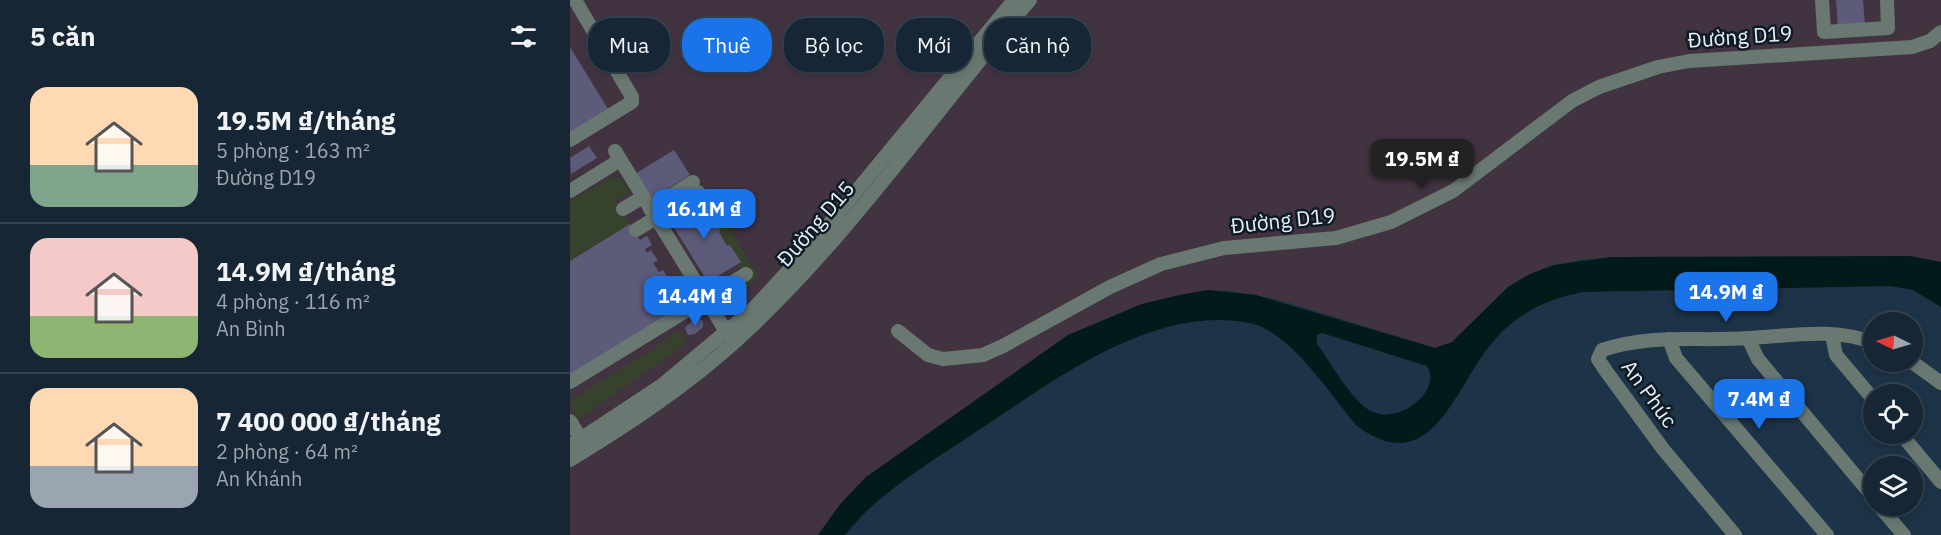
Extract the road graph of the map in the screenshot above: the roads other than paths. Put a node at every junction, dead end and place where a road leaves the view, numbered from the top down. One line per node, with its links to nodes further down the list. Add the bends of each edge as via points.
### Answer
1 (575, 0): 7 (street, via 631,93 632,102)
2 (1014, 0): 16 (street, Đường D15, via 812,245)
3 (1030, 0): 28 (street, Đường D15, via 835,237 755,323 661,401)
4 (1822, 0): 5 (street, via 1824,32 1888,28)
5 (1887, 0)
6 (1941, 32): 15 (street, Đường D19, via 1912,47 1689,61 1629,75 1572,101 1453,191 1391,222 1336,238 1224,248 1161,264 983,355 943,359 928,355)
7 (570, 140)
8 (696, 187): 10 (street)
9 (570, 191): 10 (street, via 617,156)
10 (649, 208): 11 (street); 12 (street); 14 (street)
11 (623, 209)
12 (636, 230)
13 (746, 274): 14 (street)
14 (705, 298): 16 (street); 22 (street)
15 (898, 332)
16 (727, 333): 26 (street, Đường D15, via 662,385)
17 (1832, 335): 18 (street); 20 (street); 24 (street, via 1836,355)
18 (1748, 338): 19 (street); 30 (street, via 1758,358)
19 (1669, 339): 32 (street, An Phúc, via 1632,340 1602,350 1598,359 1663,449); 33 (street, via 1677,358)
20 (1863, 339)
21 (1923, 370): 23 (street)
22 (570, 382)
23 (1941, 383)
24 (1863, 387)
25 (570, 421): 26 (street)
26 (576, 443)
27 (1909, 444): 29 (street)
28 (570, 460)
29 (1941, 482)
30 (1863, 485)
31 (1888, 516): 34 (street)
32 (1735, 535)
33 (1827, 535)
34 (1904, 535)

